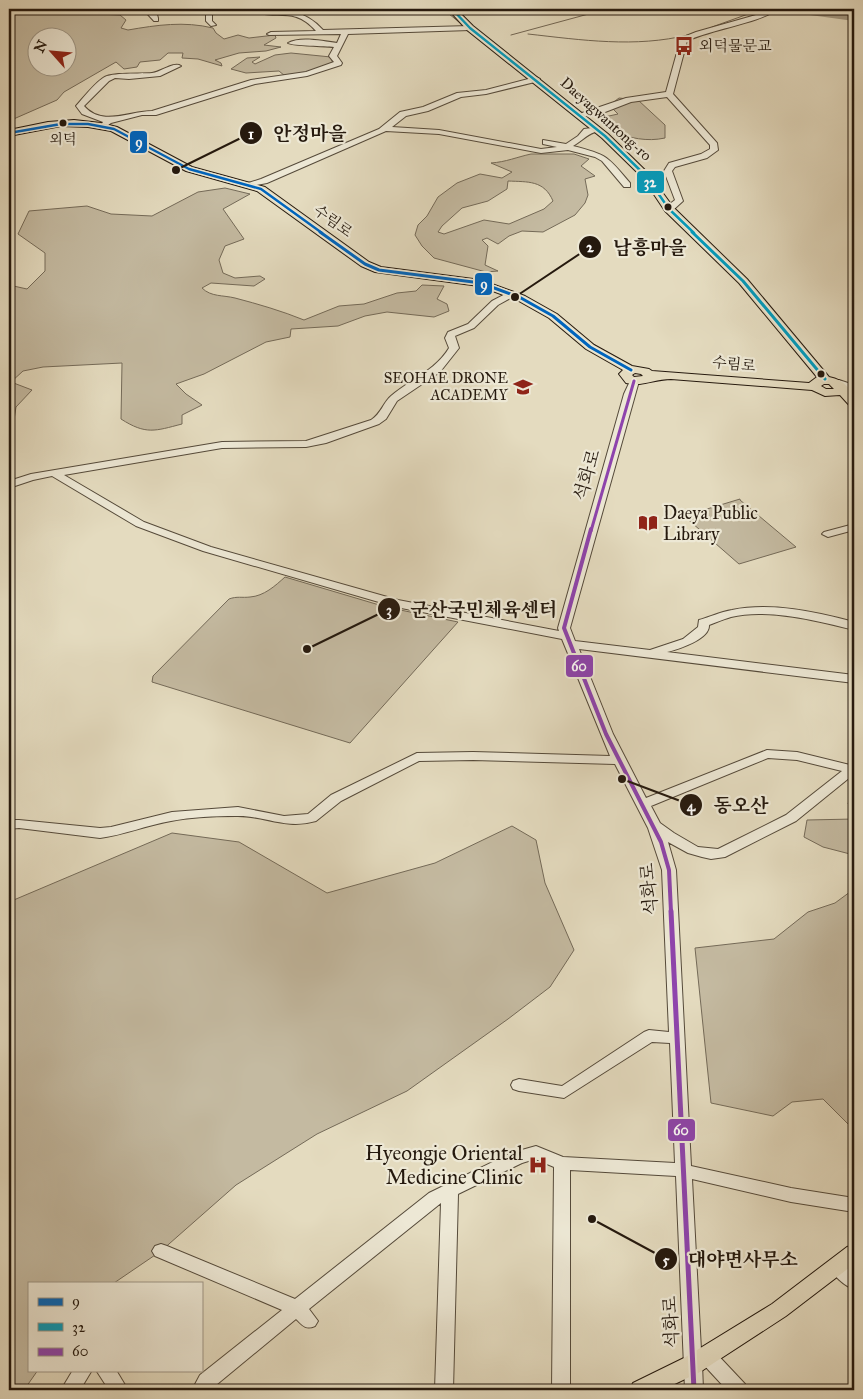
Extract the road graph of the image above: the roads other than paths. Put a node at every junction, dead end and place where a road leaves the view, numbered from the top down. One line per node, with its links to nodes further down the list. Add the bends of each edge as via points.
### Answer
1 (146, 9): 6 (street)
2 (223, 9): 7 (street, via 209,13)
3 (256, 9): 9 (street, via 285,10 307,16)
4 (452, 9): 8 (main road, Daeyagwantong-ro)
5 (770, 11): 16 (street, via 686,38)
6 (156, 20)
7 (212, 24)
8 (467, 28): 10 (street); 15 (main road, Daeyagwantong-ro)
9 (321, 32): 10 (street); 11 (street)
10 (346, 32): 13 (street)
11 (271, 34)
12 (292, 44): 13 (street)
13 (339, 45): 18 (street, via 332,56 338,63 324,69 254,82 153,113)
14 (177, 66): 18 (street, via 160,74 106,79 80,106)
15 (536, 79): 17 (main road, Daeyagwantong-ro); 19 (street, via 460,95 403,114)
16 (669, 94): 17 (street, via 629,100); 26 (street, via 714,145 714,150 672,165 668,171 679,201)
17 (580, 115): 20 (main road, Daeyagwantong-ro)
18 (106, 123): 21 (main road, 수림로, via 56,124); 24 (main road, 수림로, via 189,169)
19 (384, 129): 23 (street, via 439,132 542,151); 24 (street)
20 (596, 129): 23 (street, via 587,131); 26 (main road, Daeyagwantong-ro, via 646,176)
21 (9, 133)
22 (546, 142): 23 (street)
23 (567, 148): 25 (street, via 583,150 605,159)
24 (246, 185): 27 (main road, 수림로, via 262,189 365,264 379,270 481,283)
25 (627, 186)
26 (669, 209): 29 (main road, Daeyagwantong-ro, via 743,281)
27 (511, 294): 28 (main road, 수림로, via 541,309); 35 (street, via 495,303 471,326 450,334 454,348 444,362 396,397 385,414 375,422 310,444 235,443)
28 (632, 375): 30 (main road, 수림로, via 644,381 650,375 671,375); 40 (street, 석화로, via 566,619 564,628)
29 (825, 380): 30 (main road, via 816,382); 31 (main road)
30 (815, 388): 32 (main road, 수림로)
31 (845, 388): 32 (main road); 33 (main road)
32 (828, 393): 34 (main road, via 840,397)
33 (854, 403)
34 (854, 408)
35 (54, 473): 36 (street); 40 (street, via 140,524 206,549 396,603)
36 (9, 485)
37 (854, 527): 38 (street)
38 (828, 534)
39 (854, 626): 41 (street, via 817,617 733,613 703,623 704,628 687,642)
40 (569, 640): 41 (street); 43 (street, 석화로)
41 (647, 655): 42 (street)
42 (854, 679)
43 (619, 760): 45 (street, 석화로); 46 (street, via 417,757 336,798 311,818 284,820 238,811 172,816 100,833)
44 (852, 769): 45 (street, via 797,756 767,754); 47 (street, via 791,818 720,854 702,854)
45 (643, 804): 47 (street, 석화로)
46 (9, 825)
47 (652, 825): 48 (street, 석화로, via 669,870)
48 (676, 1038): 49 (street, via 649,1036 564,1092); 51 (street, 석화로)
49 (519, 1084)
50 (562, 1163): 51 (street); 52 (street, via 536,1152); 67 (street)
51 (682, 1170): 53 (street, via 791,1195); 60 (street, 석화로)
52 (450, 1190): 58 (street, via 435,1198); 66 (street)
53 (854, 1205)
54 (161, 1251): 58 (street)
55 (854, 1253): 56 (main road)
56 (837, 1266): 57 (street); 60 (main road, via 779,1310)
57 (854, 1282)
58 (297, 1308): 59 (street); 65 (street, via 206,1381)
59 (310, 1321)
60 (700, 1360): 68 (main road); 69 (street, 석화로); 70 (street)
61 (82, 1372): 63 (street)
62 (106, 1372): 64 (street)
63 (70, 1390)
64 (119, 1390)
65 (201, 1390)
66 (444, 1390)
67 (561, 1390)
68 (641, 1390)
69 (694, 1390)
70 (740, 1390)

